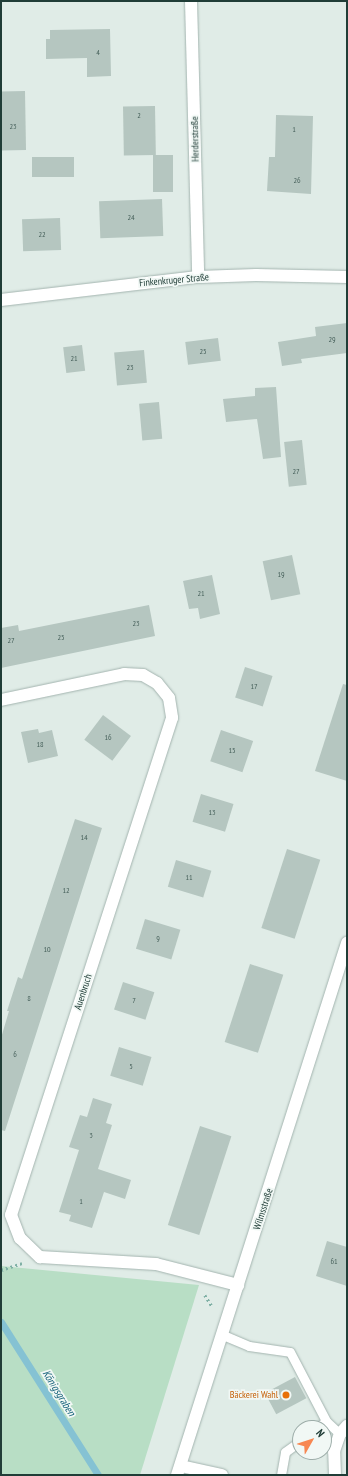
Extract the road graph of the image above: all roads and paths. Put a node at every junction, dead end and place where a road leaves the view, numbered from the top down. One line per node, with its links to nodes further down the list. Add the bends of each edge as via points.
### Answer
1 (191, 1): 3 (street, Herderstraße)
2 (347, 277): 3 (street, Finkenkruger Straße, via 256,275)
3 (198, 278): 4 (street, Finkenkruger Straße)
4 (1, 300)
5 (1, 700): 7 (street, Auenbruch, via 124,674 143,675 157,683 169,698 172,718 11,1214 20,1238 40,1257 156,1264)
6 (347, 943): 7 (street, Wilmsstraße)
7 (238, 1285): 8 (street, Wilmsstraße)
8 (223, 1335): 9 (lane, via 249,1346 290,1352); 13 (street, Wilmsstraße)
9 (325, 1420)
10 (332, 1424): 11 (lane)
11 (344, 1430): 16 (street, via 334,1451)
12 (292, 1447): 15 (lane, via 285,1452)
13 (179, 1471): 14 (street)
14 (222, 1475)
15 (281, 1475)
16 (335, 1475)

